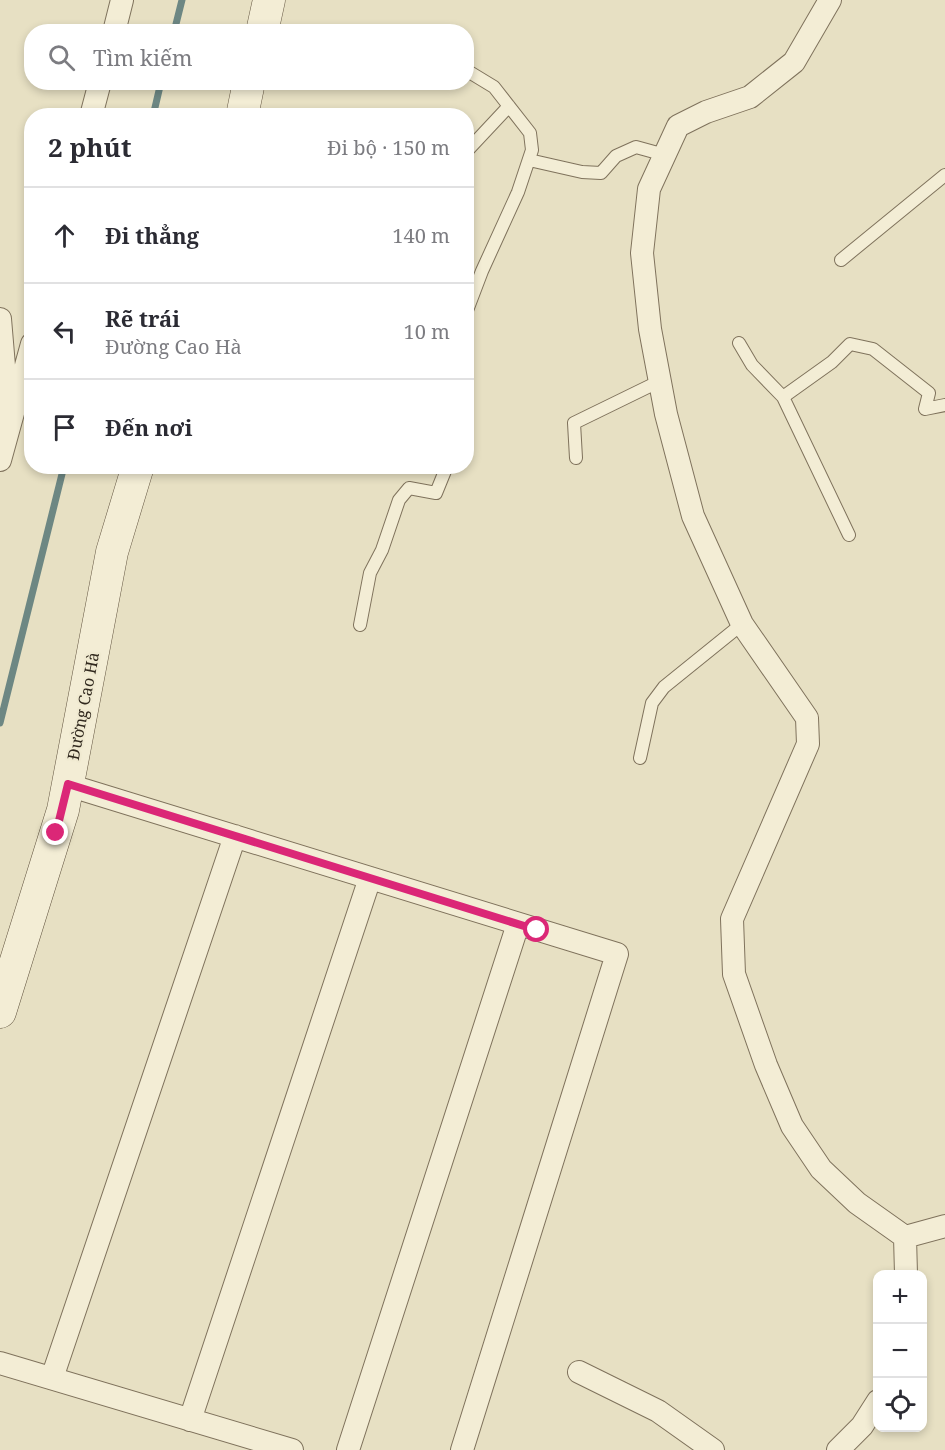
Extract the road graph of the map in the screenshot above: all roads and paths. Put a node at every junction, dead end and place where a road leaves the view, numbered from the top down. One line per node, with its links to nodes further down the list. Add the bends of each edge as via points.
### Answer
1 (122, 0): 4 (street)
2 (269, 0): 5 (street)
3 (830, 0): 13 (street, via 794,62 750,97 678,126)
4 (116, 24)
5 (264, 24)
6 (474, 75): 9 (lane, via 494,87)
7 (98, 90): 10 (street)
8 (247, 90): 11 (street)
9 (509, 106): 12 (lane); 14 (lane, via 530,133)
10 (94, 108)
11 (244, 108)
12 (474, 144)
13 (664, 155): 14 (lane, via 636,147 616,156 601,173); 21 (street, via 648,189 642,254)
14 (529, 160): 17 (lane)
15 (945, 175): 16 (lane)
16 (842, 260)
17 (474, 294)
18 (0, 319): 24 (street)
19 (738, 343): 22 (lane, via 752,365)
20 (24, 374): 24 (street)
21 (660, 381): 25 (lane, via 574,423); 30 (street, via 693,516)
22 (783, 397): 23 (lane, via 850,344 873,349 908,374 929,393 925,409); 29 (lane)
23 (945, 405)
24 (9, 430): 26 (street)
25 (576, 458)
26 (0, 460)
27 (136, 474): 33 (street, Đường Cao Hà, via 112,552)
28 (444, 474): 31 (lane, via 436,493 409,488 399,500 370,573)
29 (849, 535)
30 (742, 624): 32 (lane, via 664,687 652,704); 39 (street, via 807,718 808,744 732,919 734,974 792,1126 821,1169 857,1203)
31 (360, 625)
32 (640, 758)
33 (68, 784): 34 (street); 37 (street, Đường Cao Hà)
34 (236, 836): 35 (street); 43 (street)
35 (370, 878): 36 (street); 45 (street)
36 (518, 924): 47 (street); 48 (street, via 617,954)
37 (0, 1012)
38 (945, 1226): 39 (street)
39 (905, 1237): 40 (street)
40 (906, 1270)
41 (0, 1363): 43 (street)
42 (579, 1371): 49 (street, via 658,1411)
43 (52, 1378): 45 (street)
44 (873, 1409): 50 (street)
45 (190, 1420): 46 (street)
46 (292, 1450)
47 (348, 1450)
48 (462, 1450)
49 (713, 1450)
50 (838, 1450)

